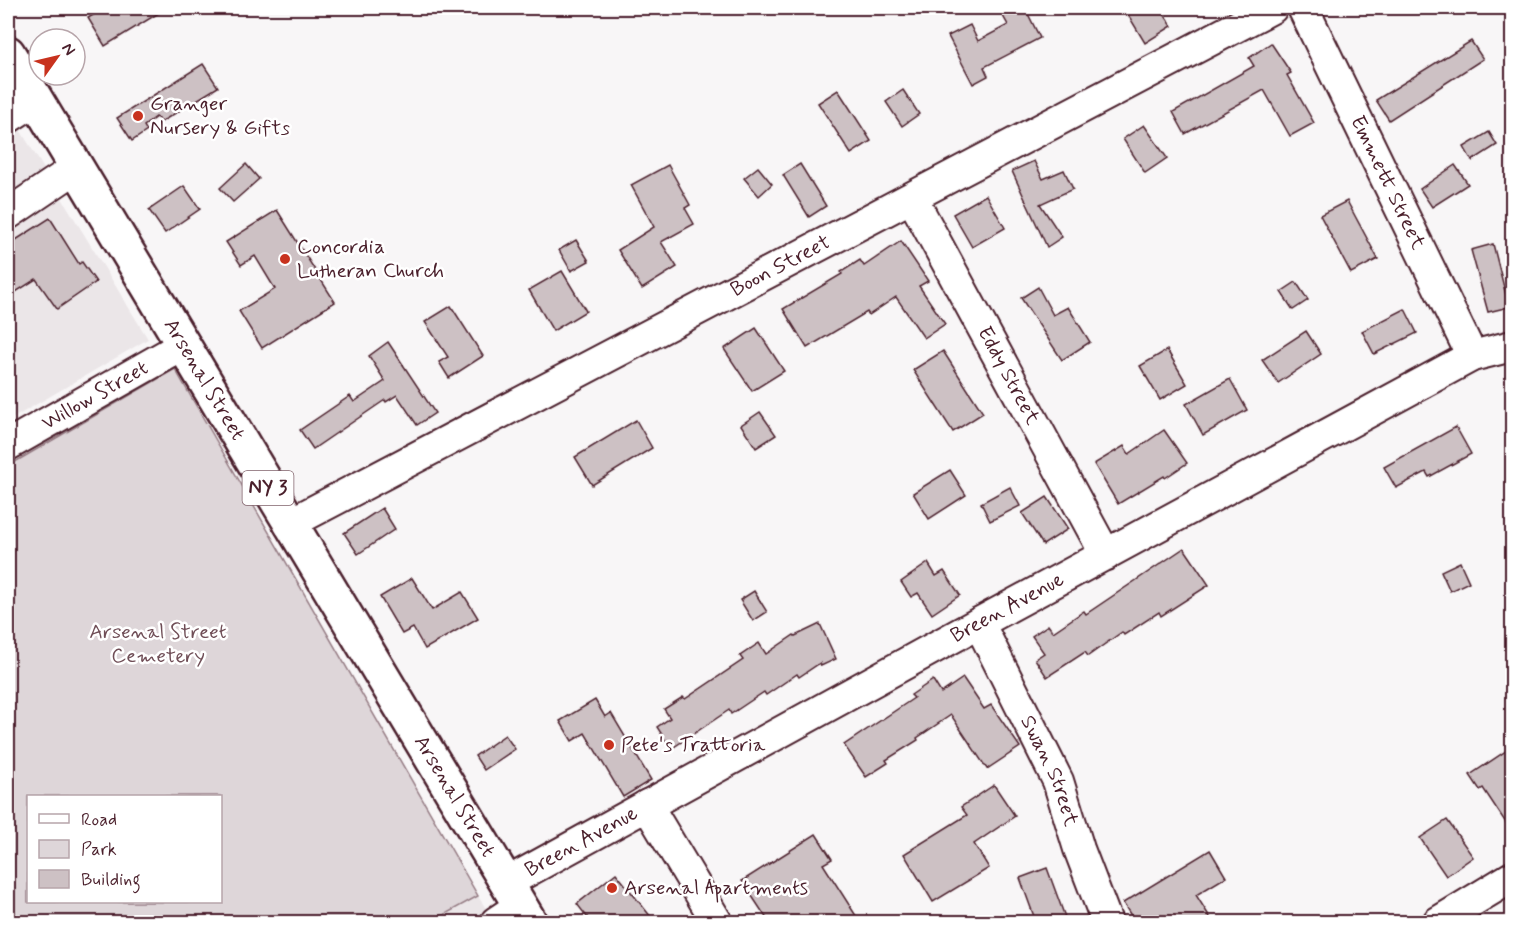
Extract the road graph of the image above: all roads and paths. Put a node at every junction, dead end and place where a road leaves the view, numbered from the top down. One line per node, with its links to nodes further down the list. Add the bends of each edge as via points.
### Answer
1 (1272, 8): 7 (street, Boon Street)
2 (1303, 8): 11 (street, Emmett Street)
3 (8, 52): 4 (highway, Arsenal Street / NY 3)
4 (36, 100): 5 (street); 6 (highway, Arsenal Street / NY 3)
5 (8, 118)
6 (76, 168): 8 (street); 9 (highway, Arsenal Street / NY 3)
7 (912, 198): 13 (street, Boon Street); 14 (street, Eddy Street)
8 (8, 214)
9 (182, 346): 12 (street, Willow Street); 13 (highway, Arsenal Street / NY 3)
10 (1512, 346): 11 (street, Breen Avenue)
11 (1472, 356): 14 (street, Breen Avenue)
12 (8, 445)
13 (289, 524): 18 (highway, Arsenal Street / NY 3)
14 (1106, 555): 15 (street, Breen Avenue)
15 (980, 623): 16 (street, Breen Avenue); 20 (street, Swan Street, via 1058,781 1078,849)
16 (647, 805): 18 (street, Breen Avenue); 19 (street)
17 (1512, 877): 21 (street)
18 (513, 909)
19 (717, 922)
20 (1107, 922)
21 (1438, 922)

